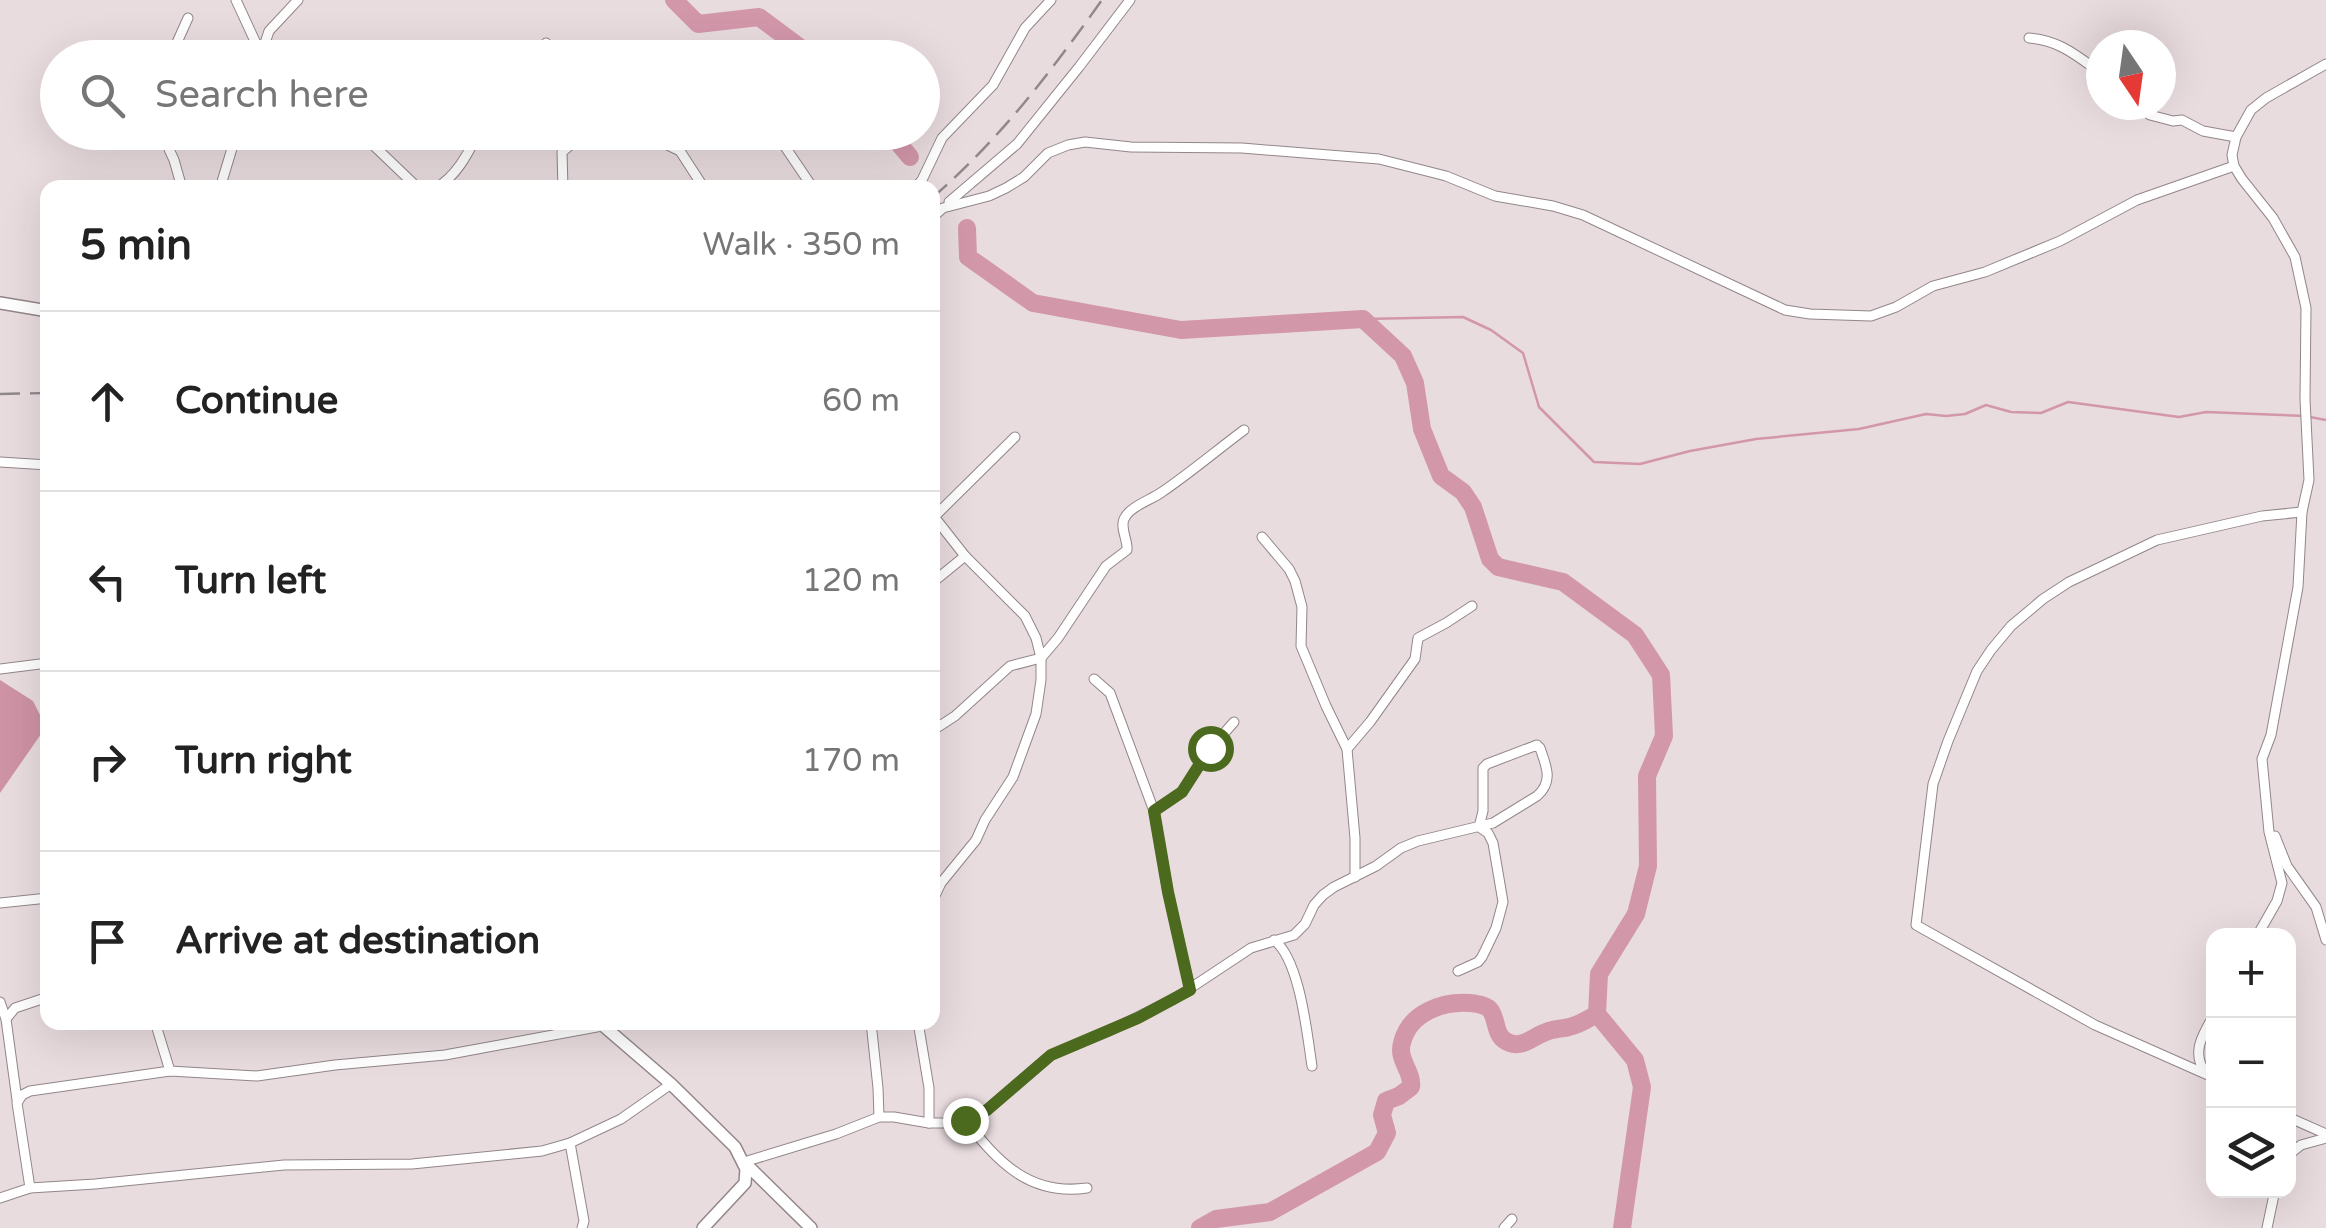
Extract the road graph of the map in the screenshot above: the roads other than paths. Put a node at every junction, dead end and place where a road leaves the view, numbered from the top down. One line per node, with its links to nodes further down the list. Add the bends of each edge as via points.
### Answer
1 (236, 0): 8 (street)
2 (298, 0): 9 (street)
3 (1051, 0): 14 (street, via 1026,28 994,85)
4 (1130, 0): 32 (street, via 1018,144)
5 (188, 18): 7 (street)
6 (2028, 38): 10 (street, via 2066,47)
7 (178, 40)
8 (256, 40)
9 (266, 40)
10 (2086, 61)
11 (2326, 64): 13 (street, via 2251,110)
12 (2169, 120): 13 (street)
13 (2236, 137): 23 (street)
14 (940, 142)
15 (169, 150): 24 (street)
16 (232, 150): 25 (street)
17 (378, 150): 26 (street)
18 (469, 150): 27 (street)
19 (564, 150): 28 (street)
20 (678, 150): 29 (street)
21 (788, 150): 30 (street)
22 (936, 150): 31 (street)
23 (2234, 166): 32 (street, via 2136,200 2060,240 1933,286 1891,309 1850,317 1785,310 1583,216 1380,159 1085,142 1048,154 989,196); 41 (street, via 2279,227 2301,276 2309,465)
24 (180, 180)
25 (222, 180)
26 (410, 180)
27 (449, 180)
28 (562, 180)
29 (699, 180)
30 (809, 180)
31 (922, 180)
32 (944, 208): 33 (street)
33 (940, 211)
34 (0, 303): 35 (street)
35 (40, 310)
36 (1244, 430): 47 (street, via 1124,518 1127,550 1106,566)
37 (1016, 437): 40 (street)
38 (0, 462): 39 (street)
39 (40, 464)
40 (940, 509)
41 (2302, 512): 55 (street, via 2298,587 2262,759); 78 (street, via 2156,540 2043,599 1977,672 1933,784 1916,925 2096,1025)
42 (940, 523): 44 (street)
43 (1262, 536): 53 (street, via 1295,581 1301,646)
44 (965, 556): 45 (street); 47 (street, via 1025,616)
45 (940, 576)
46 (1472, 606): 53 (street, via 1418,638 1415,660)
47 (1041, 658): 52 (street, via 1010,666); 58 (street, via 1040,700 1013,777)
48 (40, 665): 49 (street)
49 (0, 670)
50 (1094, 679): 54 (street, via 1110,693)
51 (1234, 722): 54 (street, via 1182,792)
52 (940, 726)
53 (1348, 749): 57 (street)
54 (1154, 811): 65 (street)
55 (2268, 819): 61 (street, via 2282,882); 63 (street, via 2287,866 2316,907)
56 (1479, 827): 56 (street, via 1483,768 1537,745 1548,775 1542,791); 57 (street, via 1418,841); 64 (street, via 1493,843 1503,902 1482,957)
57 (1355, 877): 62 (street, via 1323,895 1294,935)
58 (940, 885)
59 (40, 899): 60 (street)
60 (0, 903)
61 (2262, 928)
62 (1274, 940): 65 (street); 75 (street, via 1286,951 1298,990)
63 (2326, 940)
64 (1458, 971)
65 (1190, 990): 82 (street, via 1051,1055 987,1110)
66 (40, 1000): 68 (street, via 15,1008)
67 (0, 1002): 68 (street)
68 (6, 1019): 80 (street)
69 (2206, 1029): 77 (street, via 2197,1052)
70 (158, 1030): 76 (street)
71 (570, 1030): 76 (street, via 445,1055 257,1076)
72 (607, 1030): 79 (street)
73 (872, 1030): 81 (street)
74 (919, 1030): 84 (street)
75 (1312, 1066)
76 (170, 1070): 80 (street, via 30,1091)
77 (2206, 1071)
78 (2206, 1074)
79 (671, 1084): 86 (street); 88 (street)
80 (17, 1103): 89 (street)
81 (879, 1118): 84 (street); 88 (street)
82 (965, 1120): 84 (street); 90 (street, via 1028,1181)
83 (2296, 1122): 85 (street)
84 (929, 1123)
85 (2326, 1136): 87 (street)
86 (570, 1142): 89 (street, via 524,1154 412,1164 284,1165); 94 (street)
87 (2296, 1150)
88 (744, 1162): 95 (street, via 742,1189); 96 (street)
89 (30, 1188): 91 (street)
90 (1087, 1188)
91 (0, 1198)
92 (2274, 1198): 98 (street)
93 (1512, 1219): 97 (street)
94 (582, 1228)
95 (702, 1228)
96 (811, 1228)
97 (1504, 1228)
98 (2267, 1228)

